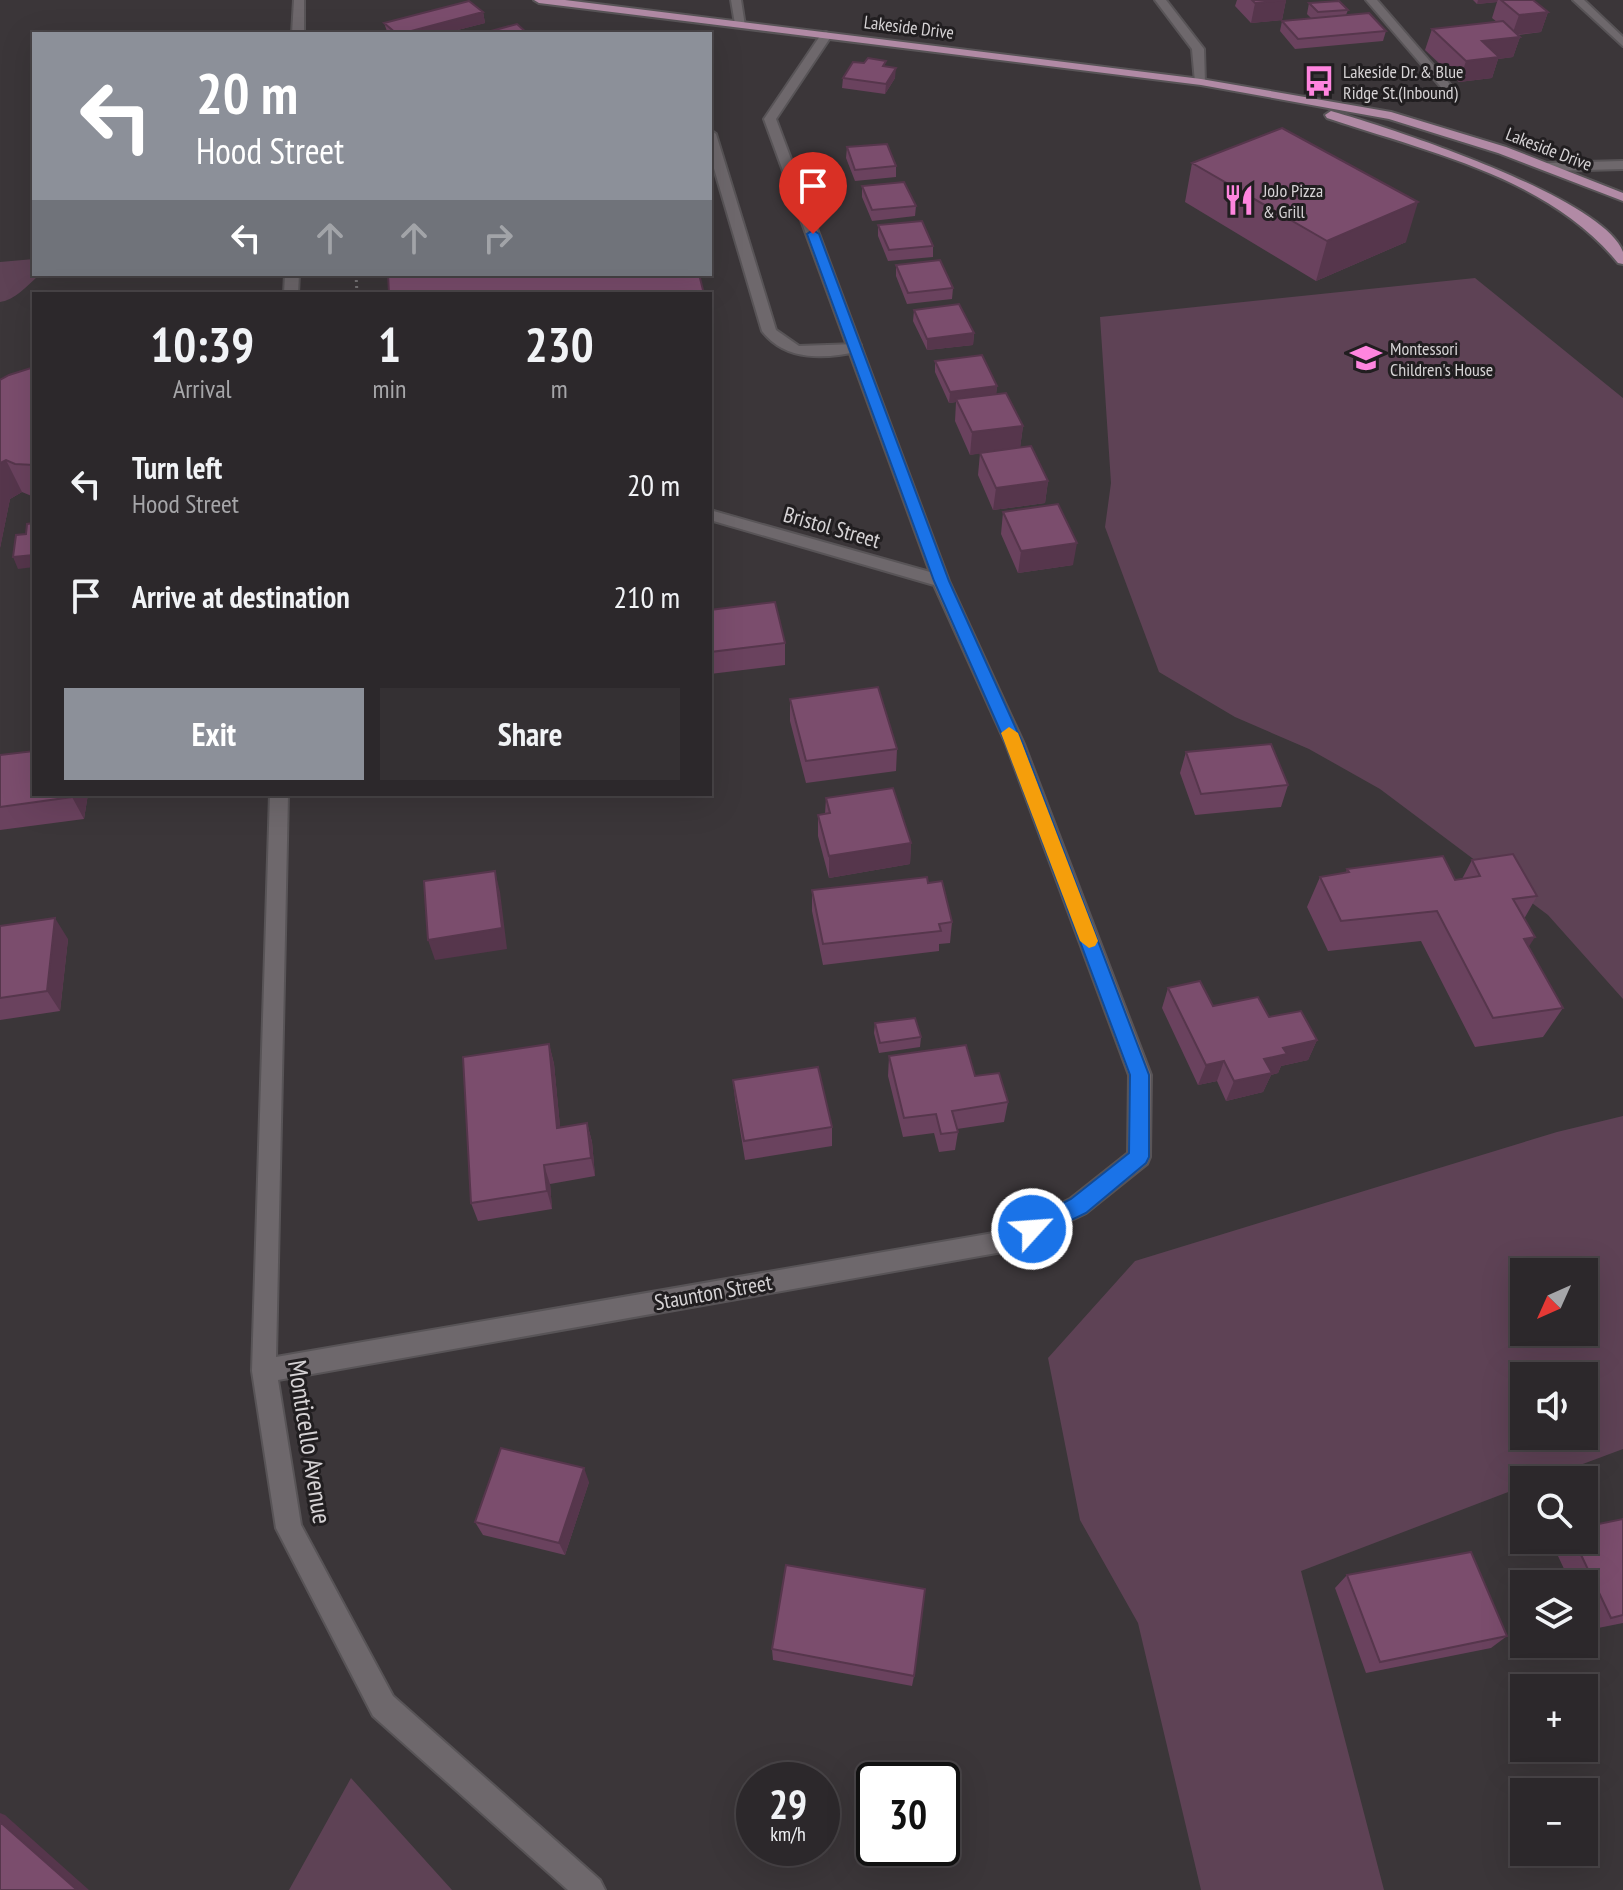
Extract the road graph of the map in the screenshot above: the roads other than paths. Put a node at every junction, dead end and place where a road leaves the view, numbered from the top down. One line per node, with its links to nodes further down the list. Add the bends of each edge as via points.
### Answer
1 (299, 0): 8 (street)
2 (539, 0): 7 (main road, Lakeside Drive)
3 (736, 0): 7 (street)
4 (1160, 0): 11 (street, via 1198,49)
5 (1371, 0): 12 (street)
6 (1578, 0): 10 (street)
7 (741, 24): 9 (main road, Lakeside Drive)
8 (298, 32)
9 (826, 35): 11 (main road, Lakeside Drive); 19 (street, via 770,119)
10 (1623, 43)
11 (1201, 82): 13 (main road, Lakeside Drive)
12 (1450, 91)
13 (1275, 95): 16 (main road, Lakeside Drive, via 1391,116); 18 (main road, Lakeside Drive, via 1513,180 1571,208)
14 (712, 141): 19 (street, via 776,342 803,352)
15 (1623, 165): 16 (street)
16 (1548, 167): 17 (main road, Lakeside Drive)
17 (1623, 197)
18 (1623, 260)
19 (856, 348): 21 (street)
20 (712, 516): 21 (street, Bristol Street)
21 (941, 581): 23 (street, Staunton Street, via 1015,744 1140,1075 1139,1157 1078,1206 1008,1241)
22 (279, 796): 23 (street, Monticello Avenue)
23 (264, 1371): 24 (street, Monticello Avenue, via 289,1528 383,1706)
24 (590, 1890)

